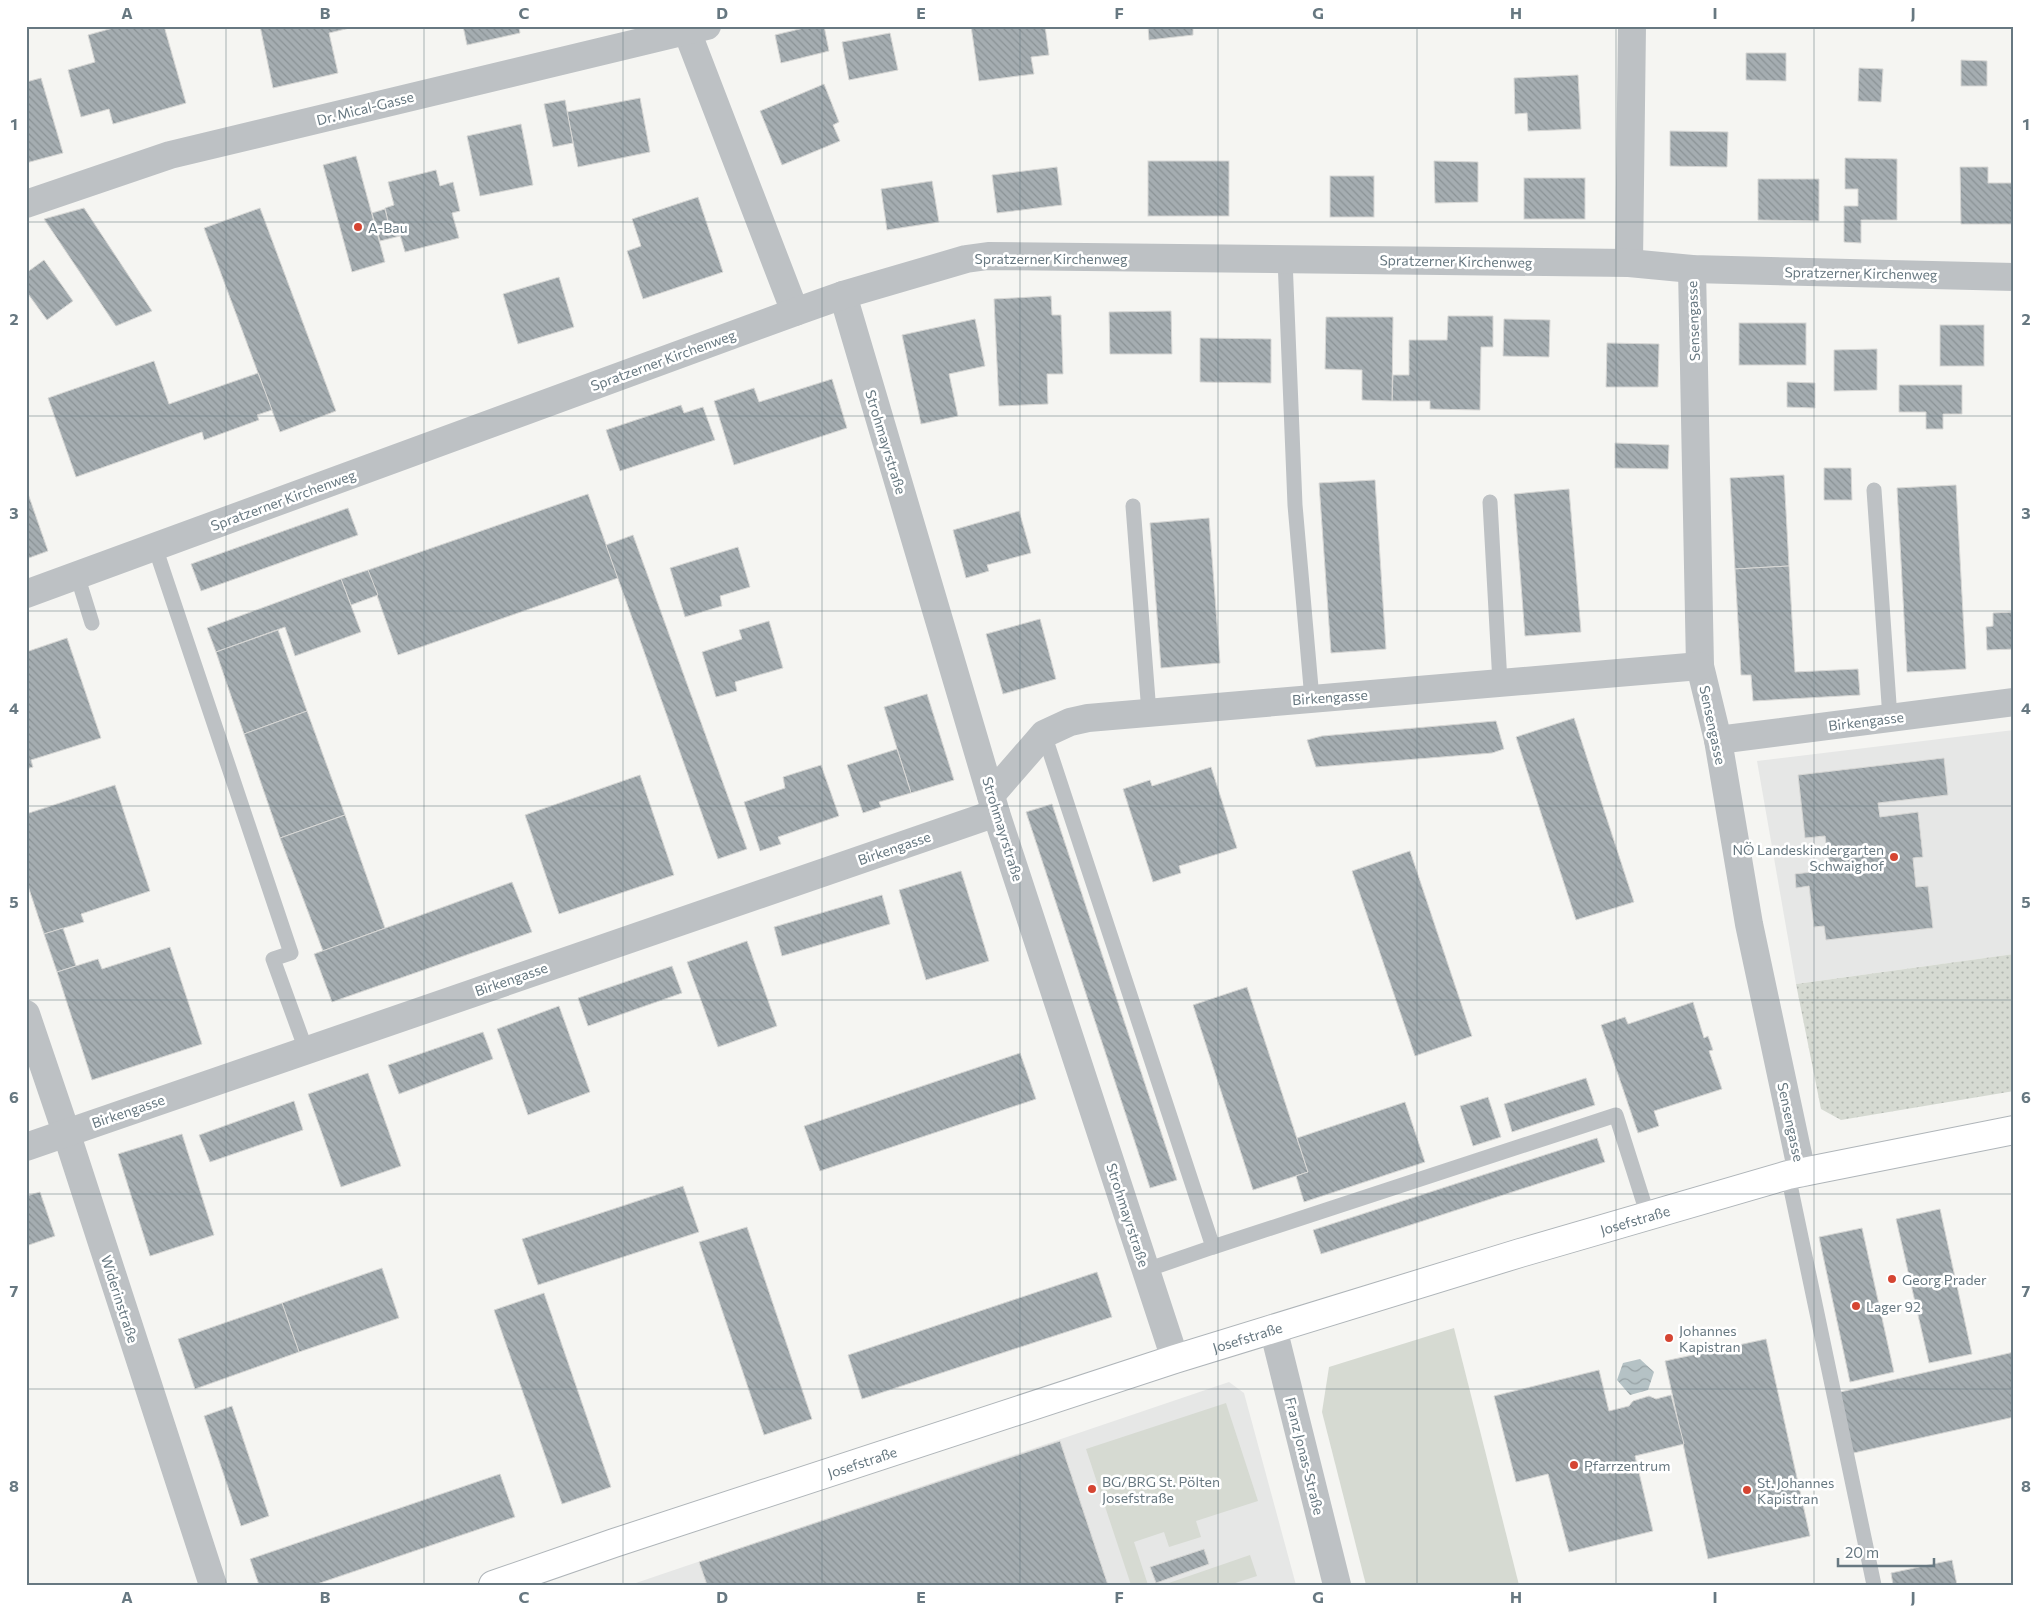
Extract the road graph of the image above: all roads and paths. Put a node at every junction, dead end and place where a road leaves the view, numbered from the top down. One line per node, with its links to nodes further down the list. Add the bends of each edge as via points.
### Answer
1 (1632, 26): 5 (street)
2 (693, 28): 3 (street, Dr. Mical-Gasse, via 170,155); 9 (street)
3 (26, 204)
4 (1285, 259): 5 (street, Spratzerner Kirchenweg); 8 (street, Spratzerner Kirchenweg, via 978,257); 19 (lane, via 1295,505)
5 (1629, 263): 6 (street, Spratzerner Kirchenweg)
6 (1692, 269): 7 (street, Spratzerner Kirchenweg); 17 (street, Sensengasse)
7 (2014, 277)
8 (843, 295): 9 (street, Spratzerner Kirchenweg); 25 (street, Strohmayrstraße)
9 (795, 312): 13 (street, Spratzerner Kirchenweg)
10 (1874, 490): 22 (lane)
11 (1490, 502): 18 (lane)
12 (1133, 506): 21 (lane)
13 (155, 547): 14 (street, Spratzerner Kirchenweg); 27 (lane, via 291,953 273,959)
14 (77, 575): 15 (street, Spratzerner Kirchenweg); 16 (lane)
15 (26, 594)
16 (92, 622)
17 (1700, 666): 18 (street, Birkengasse); 24 (street, Sensengasse)
18 (1500, 682): 19 (street, Birkengasse)
19 (1312, 699): 21 (street, Birkengasse)
20 (2014, 702): 22 (street, Birkengasse)
21 (1149, 713): 23 (street, Birkengasse, via 1070,722)
22 (1890, 718): 24 (street, Birkengasse)
23 (1044, 734): 25 (street, Birkengasse); 33 (lane)
24 (1718, 740): 31 (street, Sensengasse)
25 (994, 804): 27 (street, Birkengasse); 34 (street, Strohmayrstraße)
26 (26, 1014): 29 (street, Widerinstraße)
27 (306, 1050): 29 (street, Birkengasse)
28 (2014, 1130): 31 (street, Josefstraße)
29 (66, 1132): 30 (street, Birkengasse); 37 (street, Widerinstraße)
30 (26, 1147)
31 (1795, 1174): 32 (street, Josefstraße); 40 (lane)
32 (1648, 1216): 33 (lane, via 1616,1115); 35 (street, Josefstraße)
33 (1213, 1247): 34 (lane)
34 (1146, 1270): 36 (street, Strohmayrstraße)
35 (1272, 1328): 36 (street, Josefstraße); 39 (street, Franz Jonas-Straße)
36 (1175, 1359): 38 (street, Josefstraße)
37 (213, 1585)
38 (493, 1585)
39 (1337, 1585)
40 (1874, 1585)

